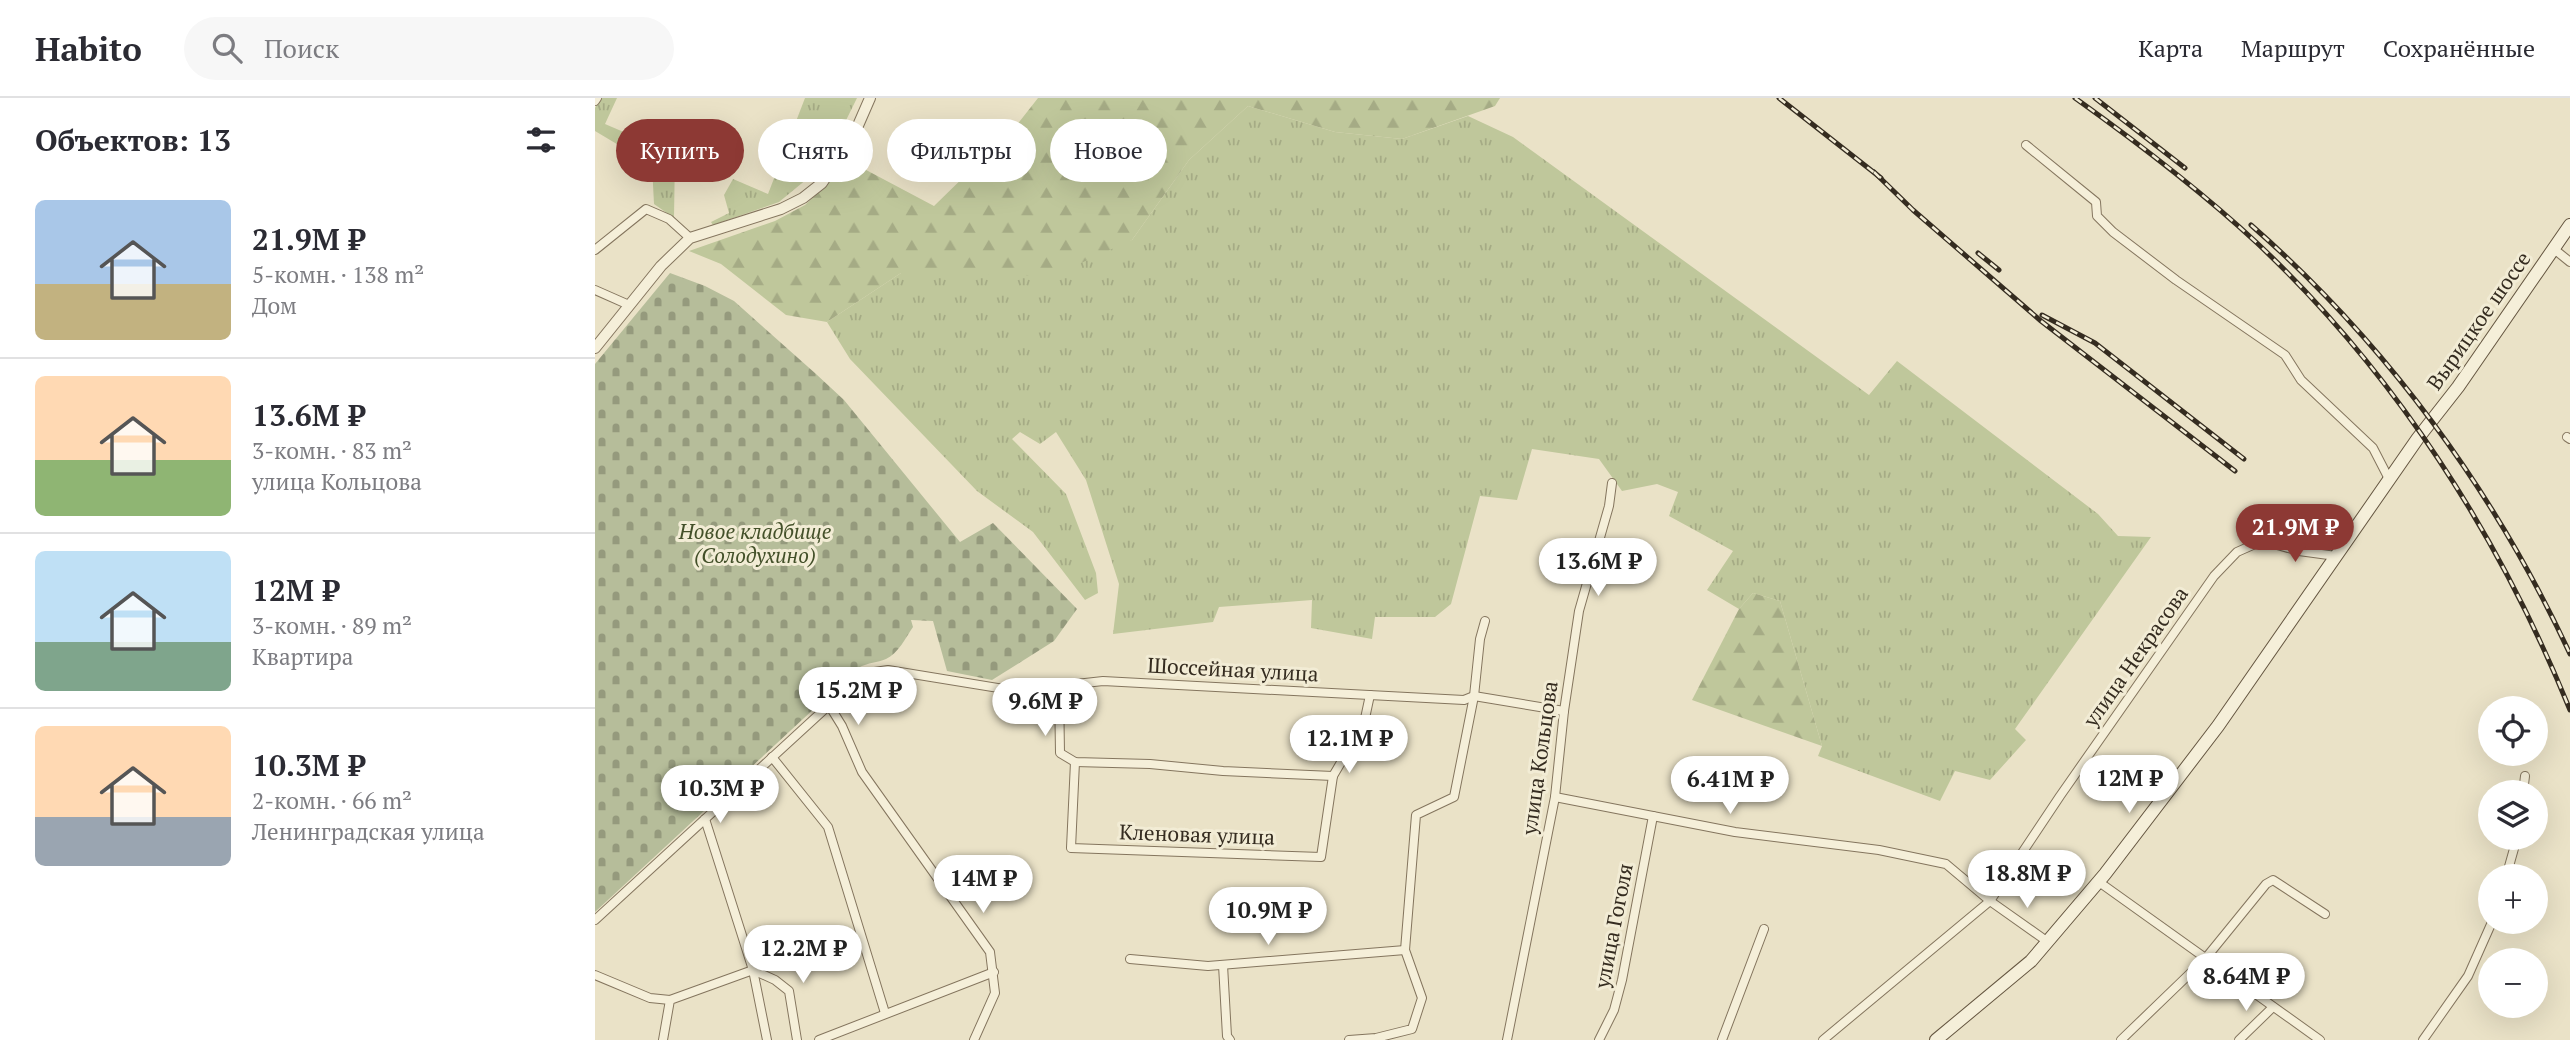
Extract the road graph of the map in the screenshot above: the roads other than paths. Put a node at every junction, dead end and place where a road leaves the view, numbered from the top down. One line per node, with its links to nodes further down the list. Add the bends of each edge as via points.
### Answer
1 (870, 98): 4 (street, via 839,160 803,198)
2 (2026, 145): 11 (street, via 2096,202 2097,216 2113,232 2285,355 2301,380 2373,448)
3 (2570, 225): 5 (main road, Вырицкое шоссе)
4 (690, 238): 6 (street, via 669,219 646,209); 9 (street)
5 (2554, 249): 7 (street); 11 (main road, Вырицкое шоссе)
6 (595, 250)
7 (2570, 262)
8 (595, 290): 9 (street)
9 (629, 305): 10 (street)
10 (595, 348)
11 (2389, 479): 13 (main road, Вырицкое шоссе)
12 (1612, 483): 19 (street, улица Кольцова, via 1579,611)
13 (2336, 556): 28 (main road, Вырицкое шоссе, via 2218,726); 29 (street, улица Некрасова, via 2270,543 2237,552 2214,576)
14 (1485, 621): 17 (street)
15 (1059, 689): 16 (street, Шоссейная улица, via 1103,681); 18 (street, Шоссейная улица, via 1035,694 888,670 867,673); 21 (street, via 1060,753)
16 (1370, 695): 17 (street, Шоссейная улица, via 1464,701); 22 (street, via 1364,723)
17 (1474, 696): 19 (street, Шоссейная улица); 35 (street, via 1454,797 1416,815)
18 (829, 705): 20 (street, Шоссейная улица); 40 (street, via 862,772 983,941)
19 (1564, 711): 25 (street, улица Кольцова)
20 (772, 757): 27 (street, Шоссейная улица); 44 (street, via 828,827)
21 (1075, 762): 22 (street); 22 (street, Кленовая улица, via 1071,848 1321,858)
22 (1333, 776)
23 (2525, 776): 24 (street)
24 (2525, 780)
25 (1555, 797): 26 (street); 53 (street, улица Кольцова)
26 (1653, 816): 29 (street, via 1946,864); 54 (street, улица Гоголя, via 1622,980)
27 (705, 819): 31 (street, Шоссейная улица); 39 (street)
28 (2099, 882): 34 (main road, Вырицкое шоссе); 37 (street)
29 (1990, 901): 34 (street); 56 (street, улица Некрасова)
30 (2325, 914): 37 (street, via 2273,880)
31 (595, 920)
32 (1764, 929): 55 (street)
33 (2487, 934): 61 (street, via 2468,976)
34 (2048, 942): 57 (main road, Вырицкое шоссе)
35 (1405, 950): 38 (street); 45 (street, via 1422,998 1412,1029)
36 (1130, 959): 38 (street)
37 (2205, 959): 43 (street); 58 (street)
38 (1223, 965): 51 (street)
39 (753, 970): 42 (street); 47 (street); 48 (street, via 789,991)
40 (994, 972): 44 (street); 50 (street, via 996,993)
41 (595, 975): 42 (street, via 650,998)
42 (670, 1000): 46 (street)
43 (2273, 1007): 59 (street); 60 (street)
44 (885, 1013): 49 (street)
45 (1376, 1039): 52 (street)
46 (663, 1040)
47 (767, 1040)
48 (797, 1040)
49 (819, 1040)
50 (974, 1040)
51 (1230, 1040)
52 (1349, 1040)
53 (1507, 1040)
54 (1599, 1040)
55 (1722, 1040)
56 (1823, 1040)
57 (1937, 1040)
58 (2121, 1040)
59 (2239, 1040)
60 (2320, 1040)
61 (2423, 1040)

